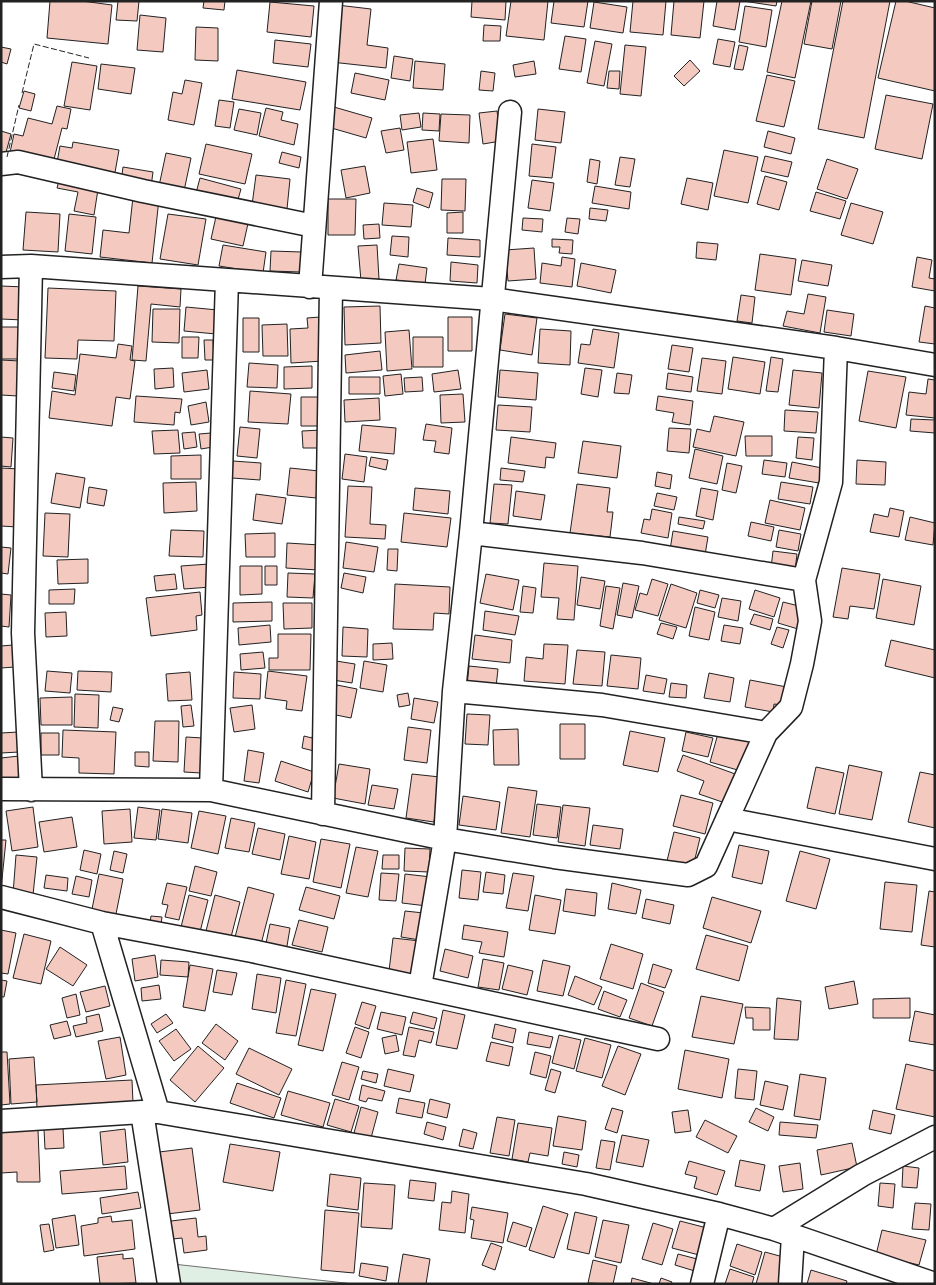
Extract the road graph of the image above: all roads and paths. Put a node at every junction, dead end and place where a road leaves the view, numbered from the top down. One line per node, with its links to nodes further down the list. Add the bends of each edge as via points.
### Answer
1 (331, 1): 4 (street)
2 (510, 112): 9 (street)
3 (1, 164): 4 (street, via 18,162)
4 (314, 226): 8 (street)
5 (32, 266): 6 (street); 7 (street); 17 (street, via 24,633)
6 (1, 267)
7 (227, 280): 8 (street); 18 (street)
8 (320, 287): 9 (street); 19 (street)
9 (492, 299): 10 (street); 12 (street)
10 (836, 348): 11 (street); 13 (street, via 831,482)
11 (935, 365)
12 (471, 533): 13 (street, via 642,553); 14 (street)
13 (804, 580): 15 (street, via 810,621 802,664 791,707)
14 (454, 691): 15 (street, via 602,705); 21 (street)
15 (766, 733): 20 (street)
16 (1, 789): 17 (street)
17 (31, 790): 18 (street)
18 (211, 790): 19 (street)
19 (323, 814): 21 (street)
20 (727, 819): 21 (street, via 706,866 688,875); 22 (street)
21 (445, 839): 25 (street)
22 (935, 859)
23 (1, 898): 24 (street)
24 (102, 923): 25 (street); 27 (street)
25 (420, 987): 26 (street)
26 (658, 1039)
27 (150, 1112): 28 (street); 30 (street, via 586,1184); 32 (street)
28 (1, 1121)
29 (935, 1137): 31 (street, via 862,1175)
30 (719, 1214): 31 (street); 33 (street)
31 (784, 1232): 34 (street); 35 (street)
32 (169, 1284)
33 (702, 1284)
34 (790, 1284)
35 (935, 1284)

